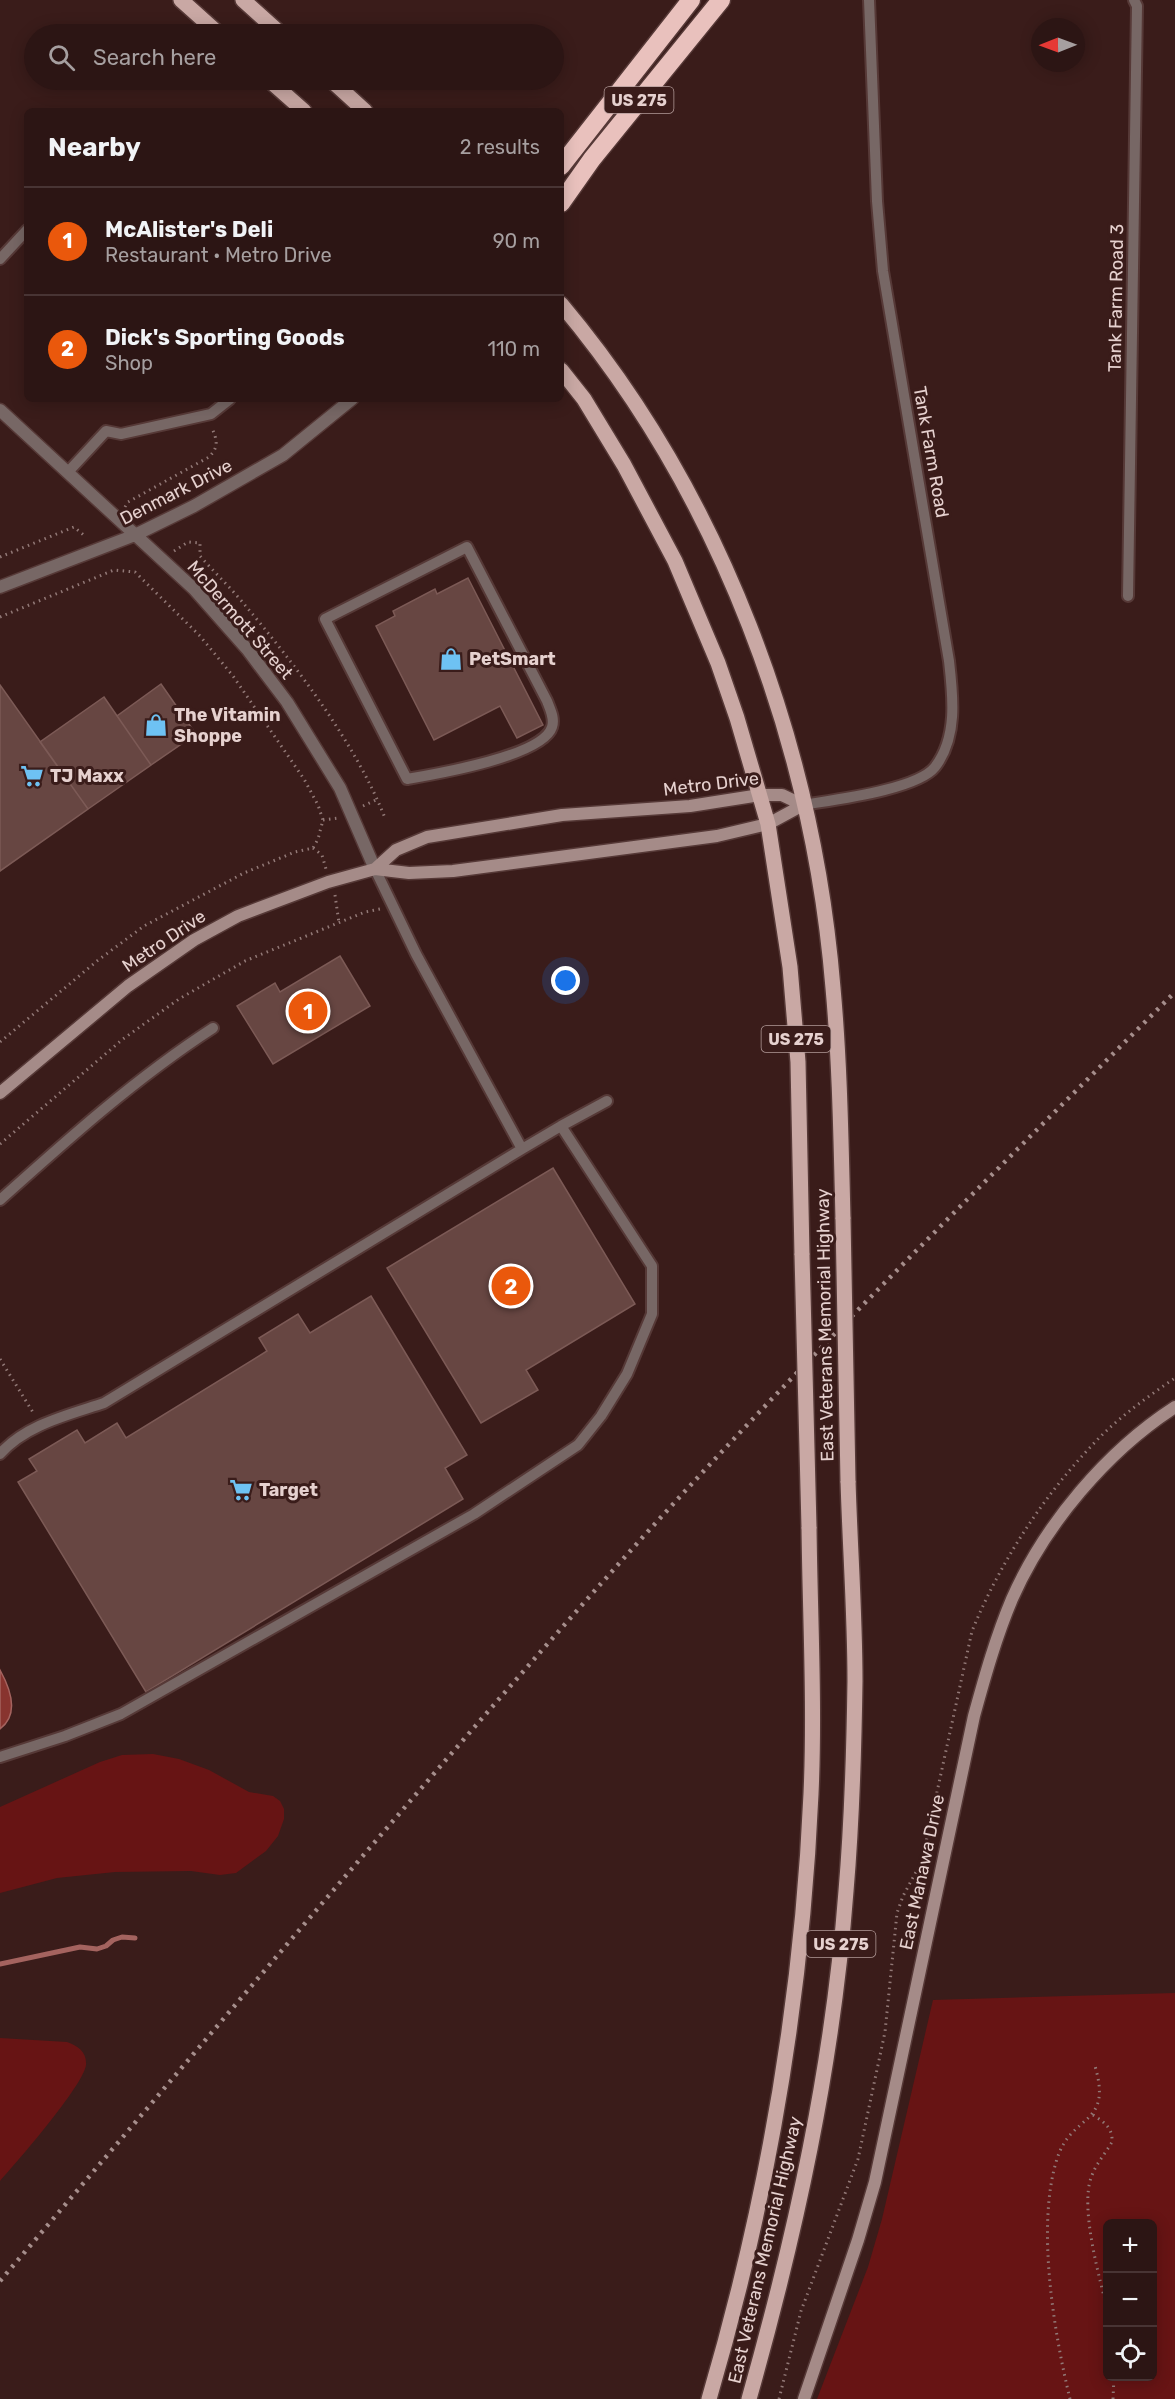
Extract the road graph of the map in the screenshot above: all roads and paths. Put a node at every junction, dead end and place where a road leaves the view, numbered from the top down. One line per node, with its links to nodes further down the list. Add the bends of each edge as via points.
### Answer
1 (181, 0): 7 (main road)
2 (243, 0): 8 (main road)
3 (691, 0): 13 (highway)
4 (721, 0): 14 (highway, US 275)
5 (869, 0): 34 (lane, Tank Farm Road, via 880,249 949,661 951,730 933,770 913,781)
6 (1134, 0): 30 (lane, Tank Farm Road 3, via 1137,6)
7 (208, 24)
8 (270, 24)
9 (280, 90): 11 (main road)
10 (342, 90): 12 (main road)
11 (301, 108)
12 (362, 108)
13 (564, 162)
14 (564, 199)
15 (24, 233): 16 (lane)
16 (0, 259)
17 (564, 308): 34 (main road, East Veterans Memorial Highway / US 275, via 629,393 705,525 763,658 793,753)
18 (564, 374): 33 (main road, East Veterans Memorial Highway / US 275, via 624,465 675,561 718,663)
19 (226, 402): 22 (lane)
20 (348, 402): 26 (street, Denmark Drive, via 283,454 233,485)
21 (0, 410): 23 (street, McDermott Street)
22 (206, 415): 23 (lane, via 121,434 106,431); 24 (path, via 217,440 216,451 129,502)
23 (68, 472): 24 (street, McDermott Street)
24 (117, 519): 26 (street, McDermott Street)
25 (74, 527): 28 (path)
26 (135, 535): 29 (street, Denmark Drive); 37 (street, McDermott Street, via 194,589 287,702 340,788)
27 (200, 543): 35 (path, via 200,556 243,603 320,703 378,799)
28 (0, 557)
29 (0, 587)
30 (1128, 597)
31 (0, 617): 40 (path, via 114,570 135,572 200,636 233,676 304,779 323,820 313,848 244,873 144,926)
32 (335, 638): 32 (lane, via 407,779 464,769 530,747 552,729 547,701 466,547 325,619)
33 (760, 795): 34 (street, Metro Drive, via 782,795); 36 (main road, East Veterans Memorial Highway / US 275); 37 (street, Metro Drive, via 690,806 562,815 427,837 396,849)
34 (803, 805): 36 (street, Metro Drive); 57 (main road, East Veterans Memorial Highway / US 275, bridge, via 822,897 833,987 841,1117 855,1679 853,1778 845,1904 817,2118 800,2203)
35 (385, 818)
36 (768, 824): 37 (street, Metro Drive, via 717,836 453,871 409,873); 56 (main road, East Veterans Memorial Highway / US 275, bridge, via 790,967 797,1050 811,1791 805,1891 776,2120)
37 (375, 869): 38 (lane); 41 (street, Metro Drive, via 238,916 194,940 128,986)
38 (393, 907): 44 (path, via 365,912 308,934 213,978 123,1039); 45 (lane)
39 (213, 1028): 46 (lane, via 107,1106)
40 (0, 1042)
41 (0, 1093)
42 (607, 1101): 43 (lane)
43 (561, 1126): 45 (lane); 51 (lane, via 652,1266 652,1314 627,1374 578,1445 474,1514 121,1714)
44 (0, 1144)
45 (522, 1149): 49 (lane, via 104,1403)
46 (0, 1200)
47 (0, 1359): 49 (path)
48 (1175, 1407): 58 (street, East Manawa Drive, via 1124,1446 1063,1514 1027,1569 999,1630 975,1716 875,2182)
49 (41, 1426): 50 (lane)
50 (0, 1454)
51 (0, 1758)
52 (1095, 2066): 53 (path, via 1100,2097)
53 (1093, 2115): 54 (path, via 1108,2126 1113,2136 1090,2179 1088,2199); 59 (path, via 1064,2143 1051,2188 1053,2314)
54 (1103, 2294)
55 (1114, 2381): 60 (path)
56 (710, 2399)
57 (749, 2399)
58 (804, 2399)
59 (1070, 2399)
60 (1113, 2399)

